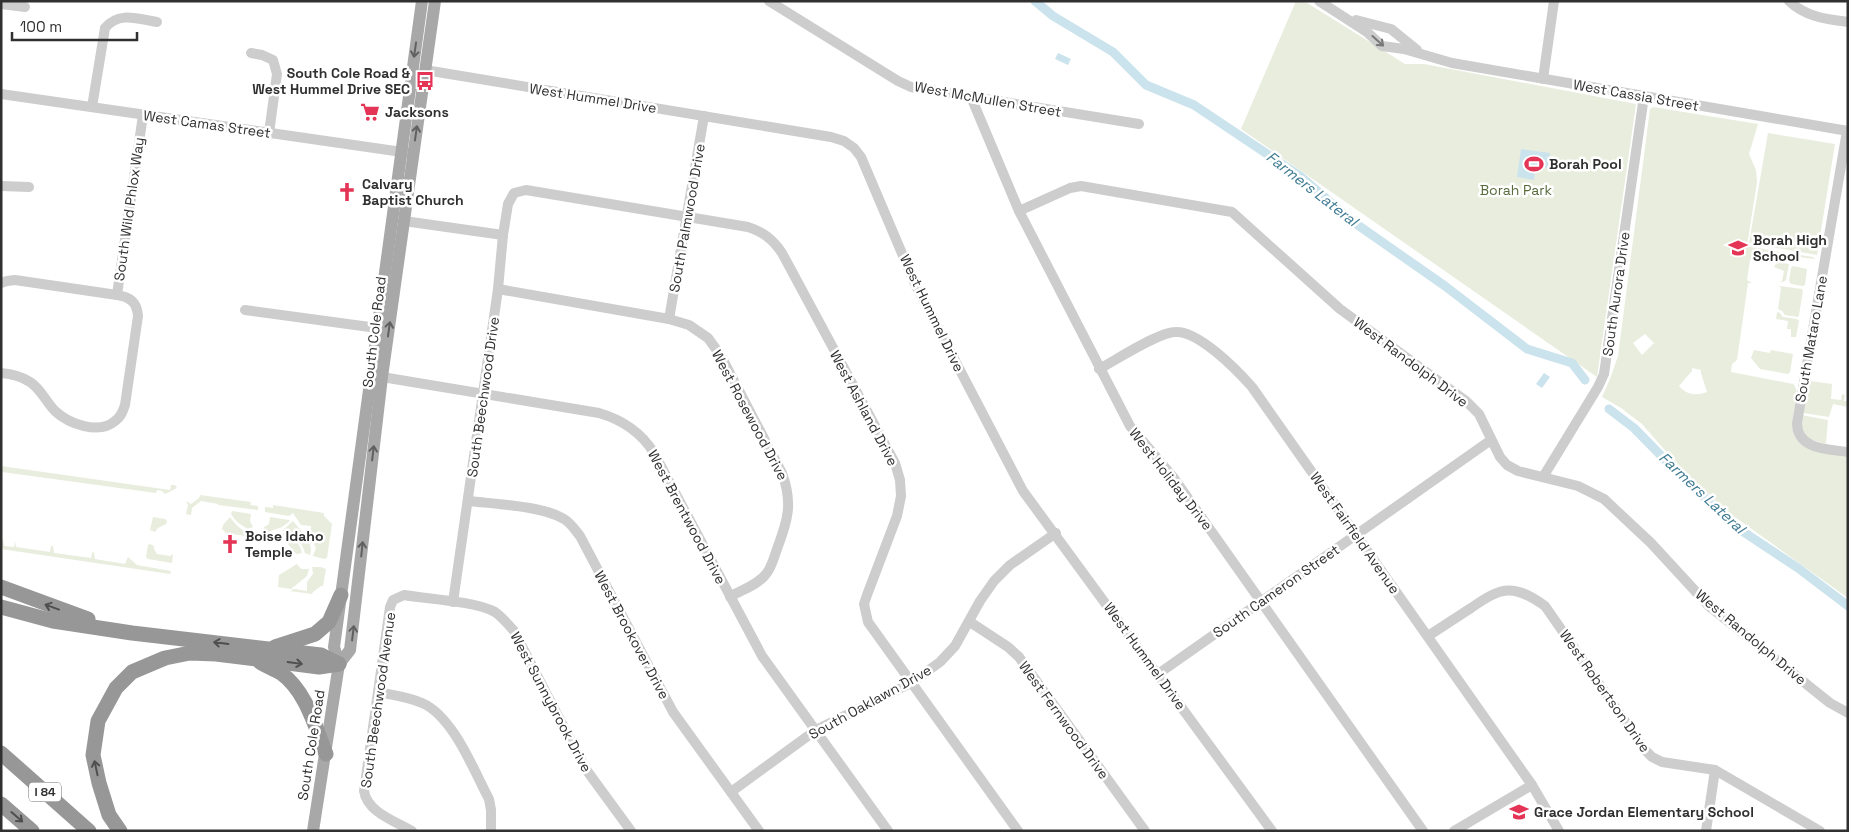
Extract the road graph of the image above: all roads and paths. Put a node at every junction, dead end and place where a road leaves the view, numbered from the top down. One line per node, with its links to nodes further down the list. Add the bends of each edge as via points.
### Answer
1 (422, 1): 25 (main road, South Cole Road, one-way to 25)
2 (435, 1): 14 (main road, South Cole Road)
3 (769, 1): 18 (street, West McMullen Street, via 898,81 911,87)
4 (1320, 1): 9 (street)
5 (1554, 1): 15 (street)
6 (1789, 1): 11 (street, via 1814,17)
7 (1, 4): 8 (street)
8 (25, 7)
9 (1338, 13): 13 (street, via 1391,29); 13 (street, West Cassia Street, one-way to 13, via 1382,46)
10 (157, 22): 19 (street, via 124,17 117,18 105,28)
11 (1848, 22)
12 (252, 53): 24 (street, via 273,60 277,74)
13 (1426, 56): 15 (street, West Cassia Street)
14 (425, 70): 21 (street, West Hummel Drive); 25 (main road, South Cole Road, one-way to 14)
15 (1543, 79): 17 (street, West Cassia Street)
16 (1, 94): 19 (street, West Camas Street)
17 (1644, 96): 23 (street, West Cassia Street); 47 (street, South Aurora Drive, via 1604,374)
18 (972, 97): 22 (street, West McMullen Street); 29 (street, West Holiday Drive)
19 (92, 108): 20 (street, West Camas Street)
20 (143, 115): 24 (street, West Camas Street); 37 (street, South Wild Phlox Way)
21 (704, 116): 30 (street, South Palmwood Drive); 49 (street, West Hummel Drive, via 831,137 854,148 866,167 914,284 1024,491)
22 (1139, 124)
23 (1847, 131): 46 (street, South Mataro Lane, via 1797,423 1798,434 1809,445)
24 (269, 133): 25 (street, West Camas Street)
25 (407, 152): 31 (main road, South Cole Road); 33 (main road, South Cole Road)
26 (1, 186): 27 (street)
27 (28, 187)
28 (514, 193): 30 (street, West Ashland Drive, via 526,190); 32 (street, South Beechwood Drive, via 508,204)
29 (1019, 211): 41 (street, West Holiday Drive); 45 (street, West Randolph Drive, via 1081,186 1232,212 1340,309 1466,401 1478,414)
30 (687, 217): 39 (street, South Palmwood Drive); 65 (street, West Ashland Drive, via 748,227 759,231 776,245 895,463 901,496 897,516 866,594 865,613 870,627)
31 (404, 221): 32 (street); 34 (main road, South Cole Road)
32 (503, 235): 36 (street, South Beechwood Drive)
33 (388, 244): 34 (main road, via 393,250 392,267); 40 (main road, South Cole Road)
34 (397, 272): 43 (main road, South Cole Road, one-way to 34)
35 (1, 283): 37 (street, via 15,280)
36 (498, 289): 39 (street, West Rosewood Drive); 44 (street, South Beechwood Drive)
37 (117, 295): 42 (street, South Wild Phlox Way, via 134,302 138,316 125,405 115,421 95,427 72,422 54,410 32,383 23,377)
38 (245, 310): 40 (street)
39 (669, 319): 53 (street, West Rosewood Drive, via 689,325 708,338 721,356 786,485 789,511 771,567 759,581)
40 (377, 328): 43 (main road, South Cole Road)
41 (1099, 369): 50 (street, West Fairfield Avenue, via 1165,334 1183,332 1198,338 1252,387); 56 (street, West Holiday Drive, via 1130,426 1173,477)
42 (1, 373)
43 (376, 376): 44 (street, West Brentwood Drive); 52 (main road, South Cole Road); 63 (main road, South Cole Road, one-way to 43, via 350,650)
44 (482, 394): 48 (street, South Beechwood Drive); 53 (street, West Brentwood Drive, via 599,413 629,426 648,442)
45 (1491, 440): 47 (street, West Randolph Drive, via 1507,465); 50 (street, South Cameron Street)
46 (1848, 452)
47 (1543, 477): 67 (street, West Randolph Drive, via 1578,486 1604,499 1651,543 1709,606 1830,703)
48 (469, 501): 55 (street, South Beechwood Drive); 73 (street, West Brookover Drive, via 545,511 566,520 573,527 673,712)
49 (1056, 533): 58 (street, South Oaklawn Drive, via 1010,565 994,581); 64 (street, West Hummel Drive)
50 (1356, 535): 56 (street, South Cameron Street); 60 (street, West Fairfield Avenue)
51 (1, 587): 59 (highway, one-way to 51)
52 (341, 595): 61 (highway, via 329,622 315,634); 63 (main road, South Cole Road, via 334,647)
53 (730, 597): 68 (street, West Brentwood Drive, via 762,656)
54 (394, 600): 55 (street, West Sunnybrook Drive, via 404,595); 66 (street, South Beechwood Avenue, via 390,607)
55 (453, 602): 83 (street, West Sunnybrook Drive, via 480,606 494,612 514,631 585,768)
56 (1261, 602): 64 (street, South Cameron Street); 89 (street, West Holiday Drive)
57 (1, 607): 59 (highway, via 53,621)
58 (970, 622): 65 (street, South Oaklawn Drive, via 948,655); 87 (street, West Fernwood Drive, via 1018,657)
59 (132, 633): 61 (highway, one-way to 59)
60 (1428, 636): 71 (street, West Robertson Drive, via 1491,594 1503,590 1531,596 1545,606 1652,757 1662,762); 72 (street, West Fairfield Avenue)
61 (269, 648): 63 (highway, via 321,654)
62 (252, 658): 63 (highway, one-way to 63, via 319,667); 70 (highway, via 281,673 299,692); 78 (highway, one-way to 62, via 110,815 93,755 98,721 116,688 132,672 165,658 190,653)
63 (339, 664): 70 (main road, South Cole Road)
64 (1158, 674): 88 (street, West Hummel Drive)
65 (910, 683): 68 (street, South Oaklawn Drive); 86 (street, West Ashland Drive)
66 (378, 692): 81 (street, South Beechwood Avenue, via 365,800 372,808); 82 (street, via 424,703 441,715 489,799)
67 (1848, 713)
68 (816, 730): 73 (street, South Oaklawn Drive); 85 (street, West Brentwood Drive)
69 (1, 753): 77 (highway, I 84)
70 (326, 754): 75 (main road, South Cole Road)
71 (1715, 770): 92 (street); 93 (street, West Robertson Drive)
72 (1532, 784): 90 (street); 91 (street, West Fairfield Avenue)
73 (731, 792): 84 (street, West Brookover Drive)
74 (1, 804): 76 (highway, I 84, one-way to 76)
75 (315, 817): 79 (main road); 80 (main road, South Cole Road)
76 (32, 831)
77 (89, 831)
78 (120, 831)
79 (308, 831)
80 (313, 831)
81 (412, 831)
82 (491, 831)
83 (630, 831)
84 (759, 831)
85 (888, 831)
86 (1018, 831)
87 (1145, 831)
88 (1272, 831)
89 (1423, 831)
90 (1454, 831)
91 (1559, 831)
92 (1706, 831)
93 (1820, 831)

